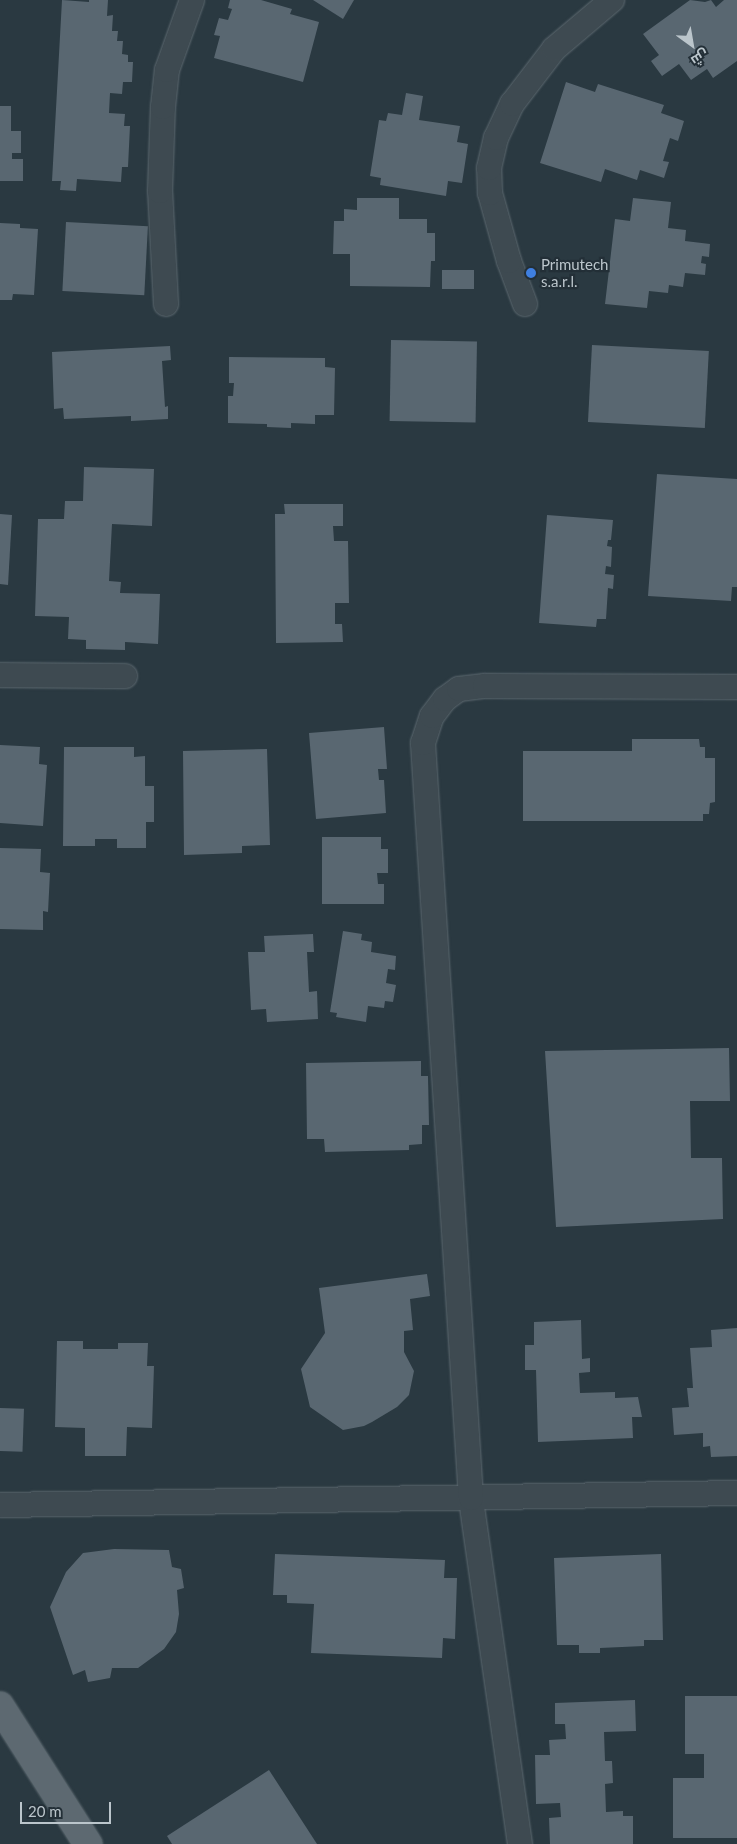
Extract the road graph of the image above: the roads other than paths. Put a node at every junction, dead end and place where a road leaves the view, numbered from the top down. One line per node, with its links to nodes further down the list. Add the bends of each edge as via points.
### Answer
1 (192, 0): 3 (street, via 168,70 163,107 160,191)
2 (612, 0): 4 (street, via 554,49 512,104 496,138 490,168 490,193)
3 (166, 304)
4 (525, 304)
5 (0, 674): 6 (street)
6 (125, 676)
7 (737, 688): 9 (street, via 485,686 459,689 445,699 427,728 423,755)
8 (737, 1493): 9 (street)
9 (471, 1498): 10 (street); 13 (street)
10 (0, 1505)
11 (0, 1706): 12 (main road)
12 (88, 1844)
13 (520, 1844)

